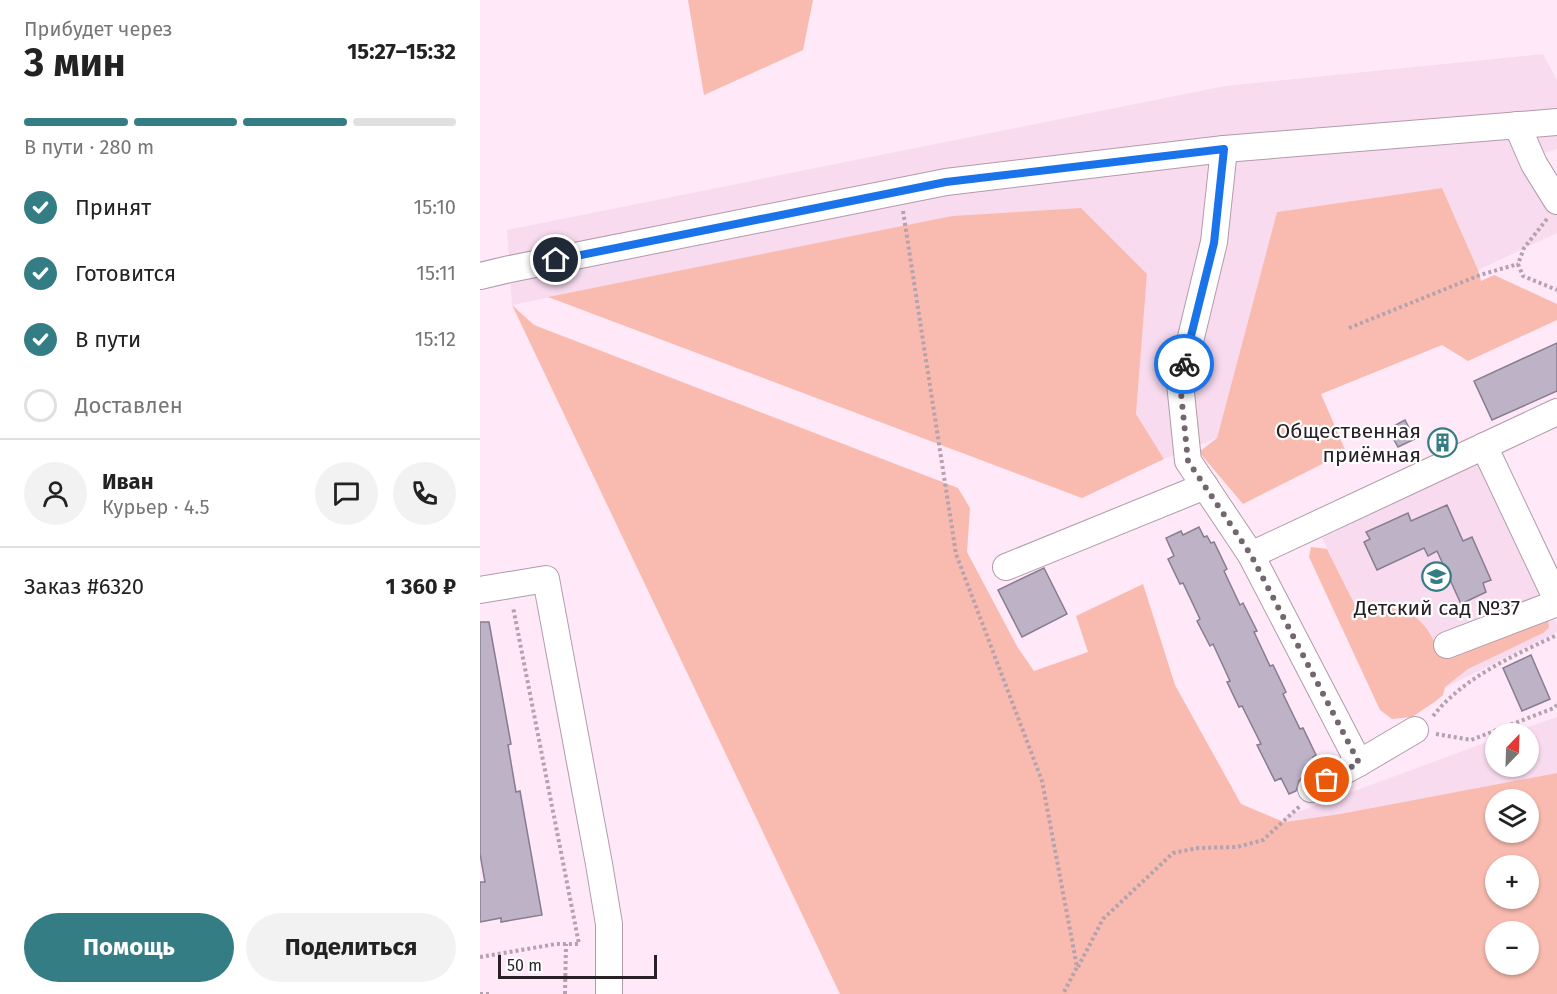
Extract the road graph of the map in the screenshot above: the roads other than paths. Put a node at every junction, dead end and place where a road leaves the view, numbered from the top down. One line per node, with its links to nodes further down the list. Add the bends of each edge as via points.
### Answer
1 (1557, 122): 2 (street)
2 (1517, 125): 3 (street); 4 (street)
3 (1224, 149): 5 (street, via 946,182); 8 (street, via 1214,243 1180,383 1188,461)
4 (1554, 207)
5 (480, 276)
6 (1557, 412): 7 (street)
7 (1484, 446): 9 (street, via 1446,470); 12 (street)
8 (1205, 486): 9 (street); 10 (street)
9 (1251, 555): 15 (street)
10 (1006, 567)
11 (480, 590): 17 (street, via 546,579 609,924)
12 (1557, 602): 13 (street)
13 (1447, 645)
14 (1414, 730): 15 (street)
15 (1359, 763): 16 (street)
16 (1311, 789)
17 (609, 994)

